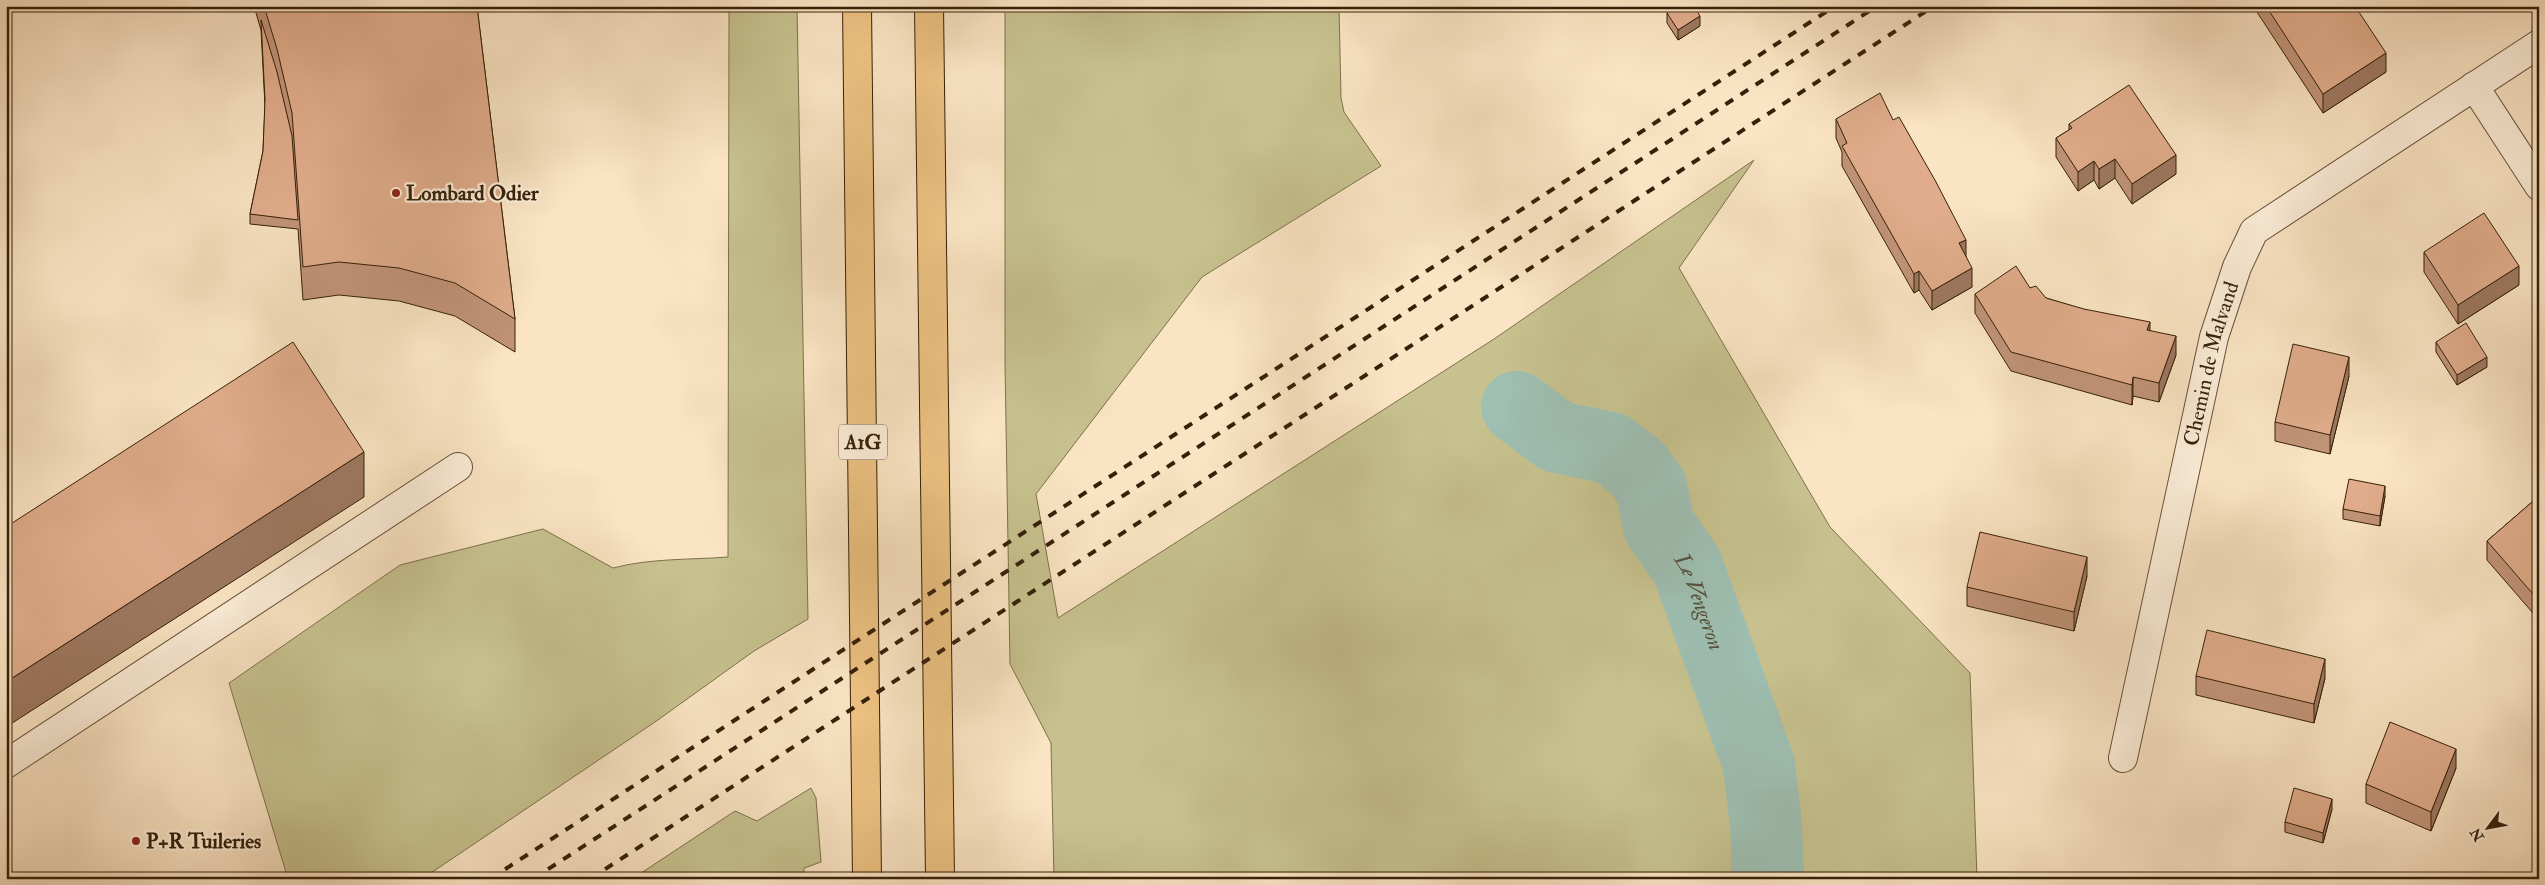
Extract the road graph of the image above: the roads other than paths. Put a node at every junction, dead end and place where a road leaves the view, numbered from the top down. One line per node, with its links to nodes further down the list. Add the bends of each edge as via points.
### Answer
1 (857, 6): 9 (highway, A1G)
2 (929, 6): 10 (highway)
3 (2539, 44): 4 (street, Chemin de Malvand)
4 (2474, 86): 5 (street); 7 (street, Chemin de Malvand, via 2254,232 2237,267 2214,337)
5 (2539, 186)
6 (458, 467): 8 (street)
7 (2123, 758)
8 (6, 764)
9 (867, 879)
10 (940, 879)

